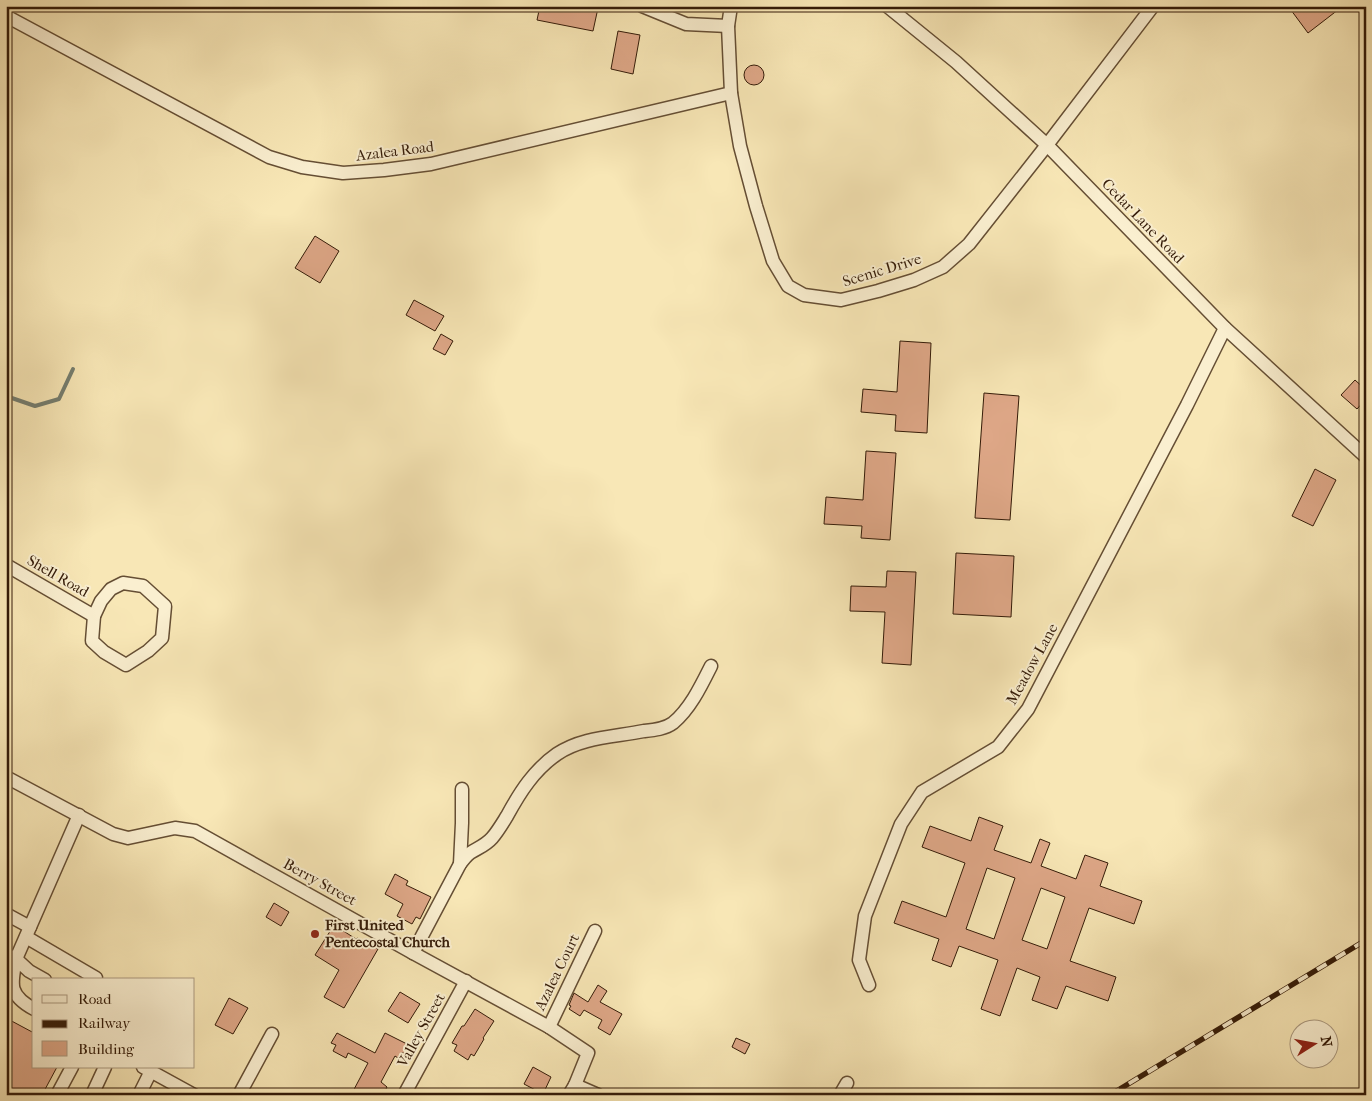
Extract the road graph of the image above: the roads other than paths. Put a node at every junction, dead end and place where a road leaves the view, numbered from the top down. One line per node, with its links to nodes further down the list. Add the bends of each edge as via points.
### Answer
1 (642, 6): 7 (street, via 686,24)
2 (731, 6): 7 (street)
3 (887, 6): 5 (street)
4 (1153, 6): 9 (street, Scenic Drive)
5 (902, 11): 9 (street, Cedar Lane Road)
6 (6, 16): 8 (street, Azalea Road, via 269,157 343,173 432,164)
7 (728, 26): 8 (street)
8 (731, 93): 9 (street, Scenic Drive, via 740,146 773,261 788,286 804,295 841,300 878,292 943,267 969,244)
9 (1047, 146): 10 (street, Cedar Lane Road)
10 (1225, 328): 11 (street, Cedar Lane Road); 27 (street, Meadow Lane, via 1028,709 998,747 922,792 901,824 864,916 859,960)
11 (1364, 453)
12 (6, 565): 13 (street, Shell Road)
13 (94, 616): 13 (street, via 92,641 126,665 162,638 165,606 142,586 123,583 101,601)
14 (711, 666): 18 (street, via 693,699 672,724 573,745 542,766 530,779 491,840)
15 (6, 777): 17 (street, Berry Street)
16 (462, 789): 18 (street)
17 (79, 815): 21 (street); 22 (street, Berry Street, via 113,834 128,838 175,828 195,831)
18 (460, 864): 22 (street)
19 (6, 914): 21 (street)
20 (595, 931): 29 (street, Azalea Court)
21 (28, 932): 23 (street); 25 (street)
22 (413, 953): 26 (street, Berry Street)
23 (11, 957): 24 (street); 28 (street, via 14,992)
24 (41, 978)
25 (96, 978)
26 (466, 981): 29 (street, Berry Street); 41 (street, Valley Street)
27 (869, 985)
28 (32, 1007)
29 (549, 1027): 35 (street, Berry Street, via 588,1053)
30 (272, 1034): 40 (street)
31 (72, 1068): 36 (street)
32 (105, 1068): 37 (street)
33 (147, 1069): 38 (street); 39 (street)
34 (846, 1083): 43 (street)
35 (572, 1090): 42 (street)
36 (58, 1095)
37 (92, 1095)
38 (139, 1095)
39 (194, 1095)
40 (238, 1095)
41 (404, 1095)
42 (598, 1095)
43 (840, 1095)

